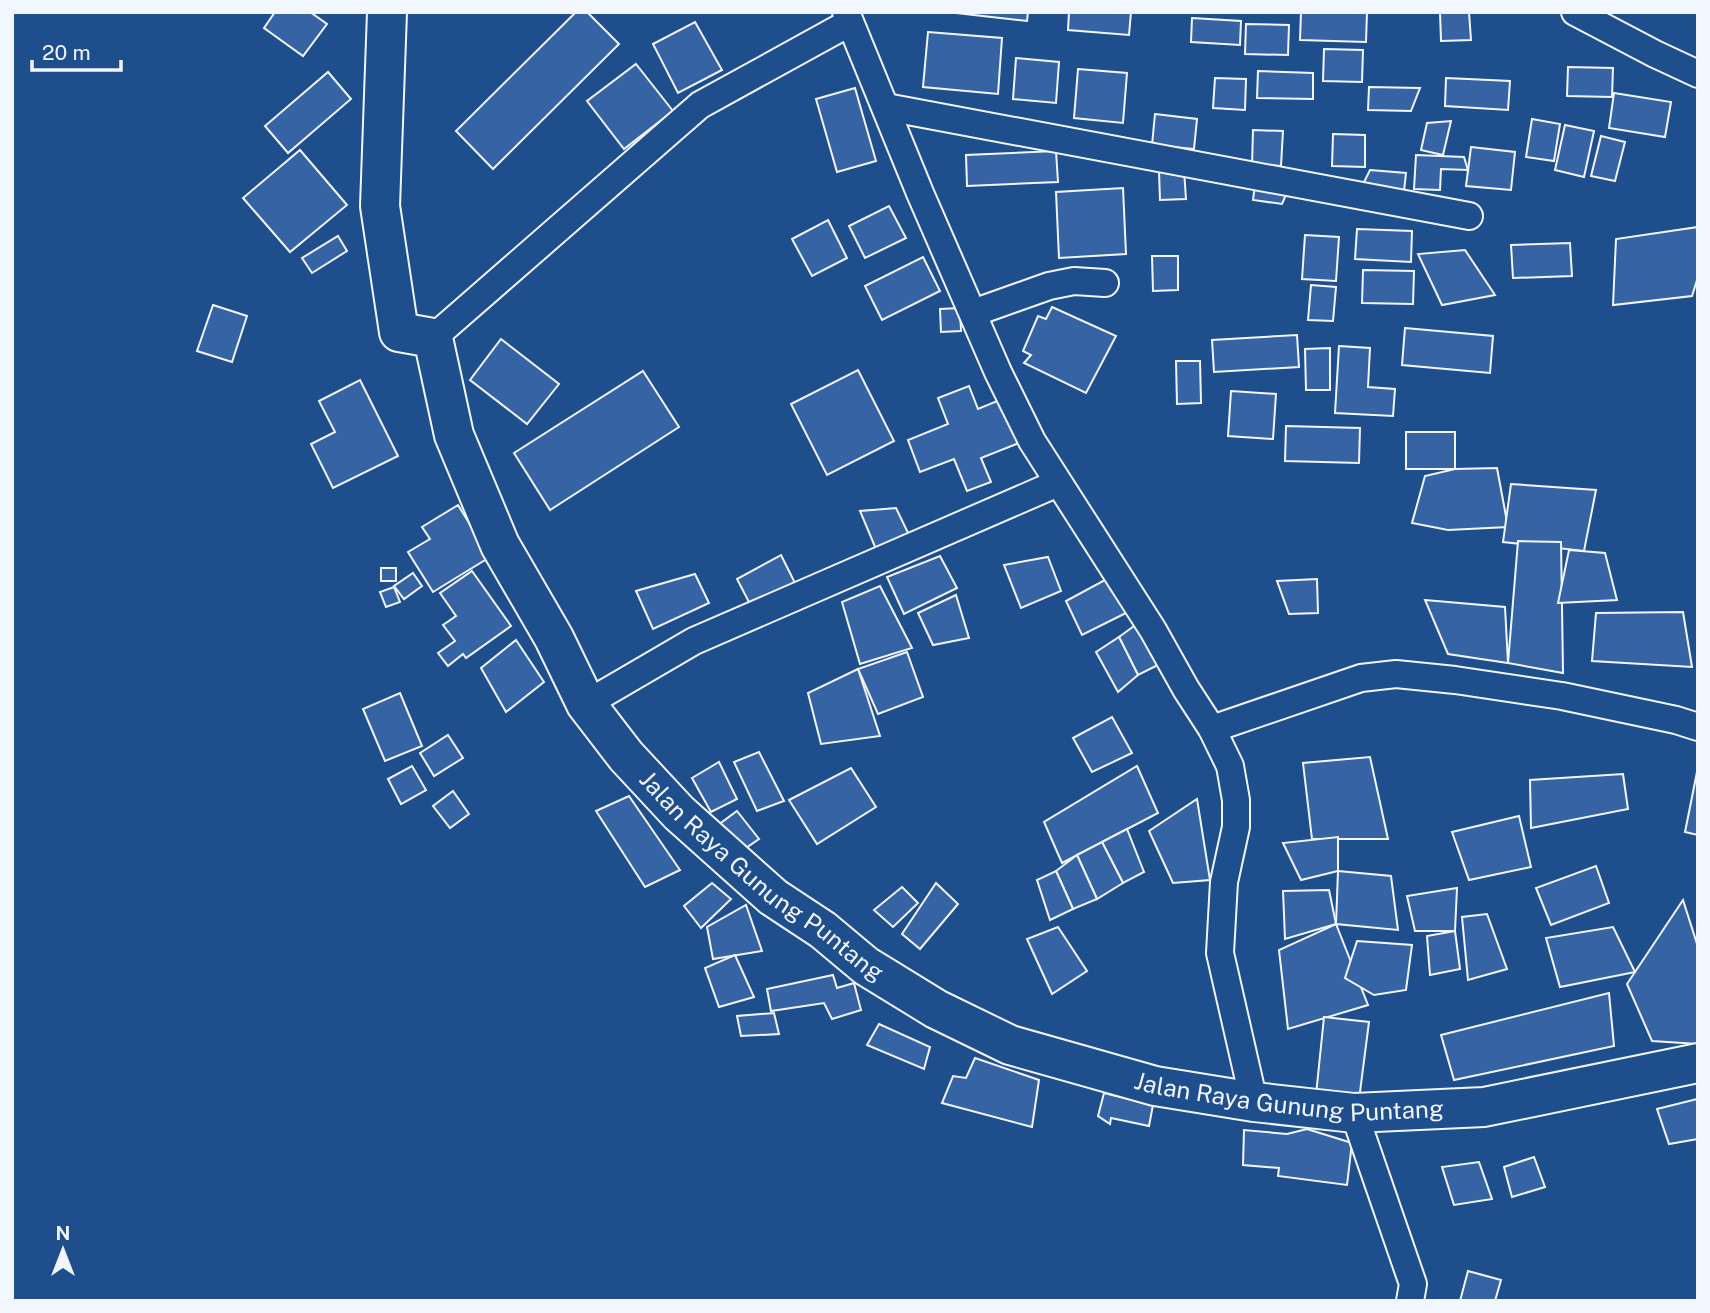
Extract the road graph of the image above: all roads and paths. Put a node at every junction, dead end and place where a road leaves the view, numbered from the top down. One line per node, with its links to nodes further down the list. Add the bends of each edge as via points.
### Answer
1 (387, 12): 9 (street, via 380,206 399,332)
2 (1575, 12): 4 (street)
3 (847, 18): 5 (street); 9 (street, via 700,105)
4 (1698, 74)
5 (886, 107): 6 (street); 8 (street)
6 (1469, 216)
7 (1105, 283): 8 (street, via 1074,281 1049,286)
8 (973, 313): 10 (street, via 1032,442)
9 (433, 338): 11 (street, Jalan Raya Gunung Puntang, via 459,447 500,545)
10 (1058, 483): 11 (street, via 694,642); 13 (street)
11 (586, 704): 15 (street, Jalan Raya Gunung Puntang, via 679,813 773,897 866,966 936,1009 1010,1045 1156,1086)
12 (1698, 727): 13 (street, via 1562,696 1396,674 1361,678)
13 (1212, 729): 15 (street, via 1230,766 1236,800 1220,953)
14 (1698, 1063): 16 (street, Jalan Raya Gunung Puntang, via 1484,1107)
15 (1254, 1102): 16 (street, Jalan Raya Gunung Puntang)
16 (1354, 1113): 17 (street, via 1413,1284)
17 (1409, 1301)

